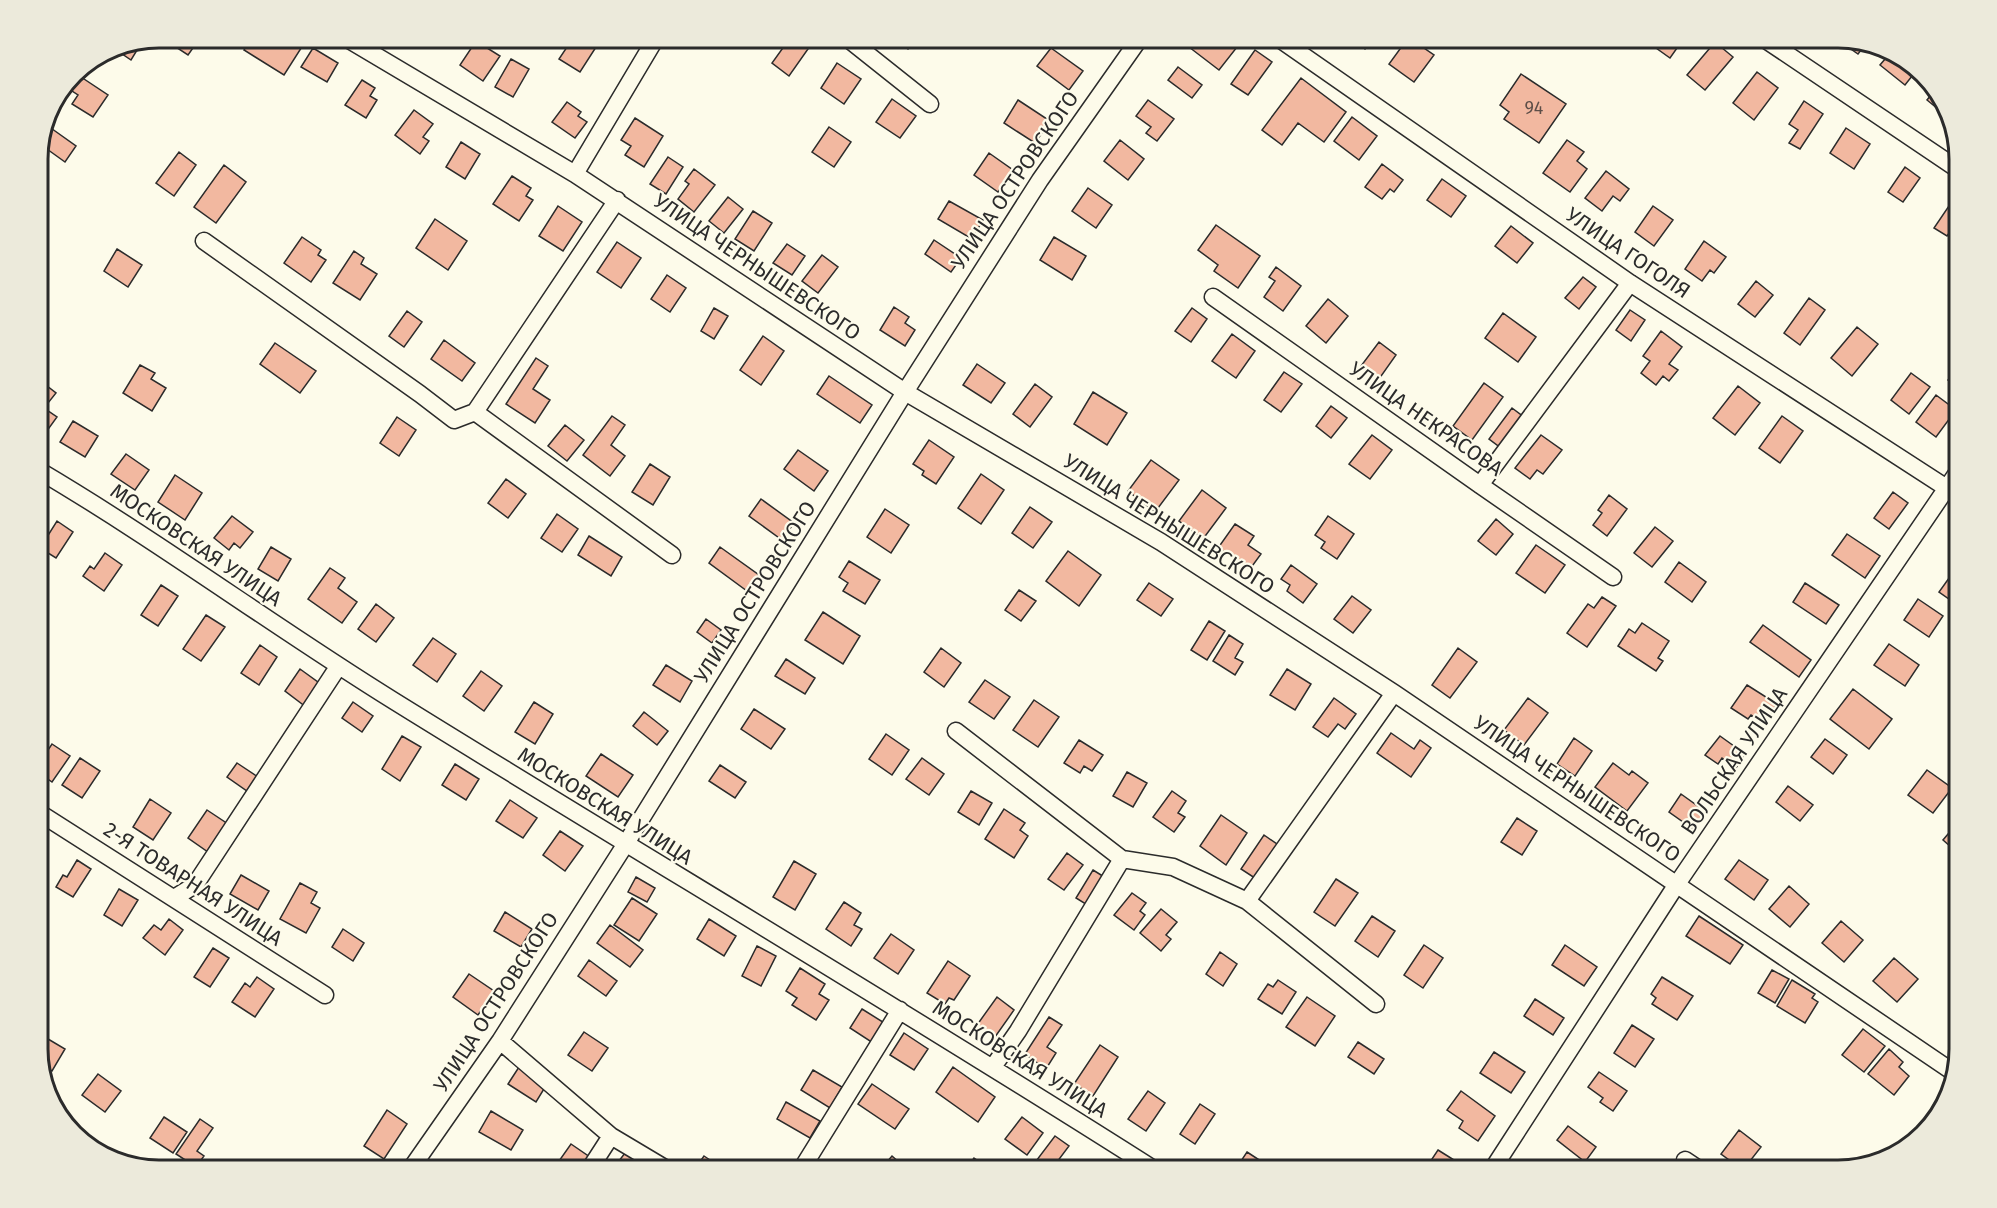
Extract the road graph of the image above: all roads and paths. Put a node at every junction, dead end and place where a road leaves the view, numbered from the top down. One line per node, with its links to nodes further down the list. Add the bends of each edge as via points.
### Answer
1 (363, 48): 9 (street, УЛИЦА ЧЕРНЫШЕВСКОГО)
2 (650, 48): 9 (street)
3 (860, 48): 7 (street)
4 (1133, 48): 14 (street, УЛИЦА ОСТРОВСКОГО, via 1040,180)
5 (1292, 48): 12 (street, УЛИЦА ГОГОЛЯ)
6 (1778, 48): 8 (street)
7 (930, 104)
8 (1949, 163)
9 (575, 174): 10 (street, УЛИЦА ЧЕРНЫШЕВСКОГО)
10 (617, 200): 14 (street, УЛИЦА ЧЕРНЫШЕВСКОГО); 15 (street)
11 (204, 241): 15 (street, via 454,420)
12 (1630, 283): 17 (street); 18 (street, УЛИЦА ГОГОЛЯ)
13 (1214, 297): 17 (street, УЛИЦА НЕКРАСОВА)
14 (905, 392): 23 (street, УЛИЦА ЧЕРНЫШЕВСКОГО, via 1161,542); 26 (street, УЛИЦА ОСТРОВСКОГО)
15 (475, 412): 20 (street)
16 (48, 476): 22 (street, МОСКОВСКАЯ УЛИЦА, via 109,512)
17 (1480, 485): 21 (street, УЛИЦА НЕКРАСОВА)
18 (1949, 489)
19 (1949, 499): 28 (street, ВОЛЬСКАЯ УЛИЦА)
20 (672, 555)
21 (1613, 577)
22 (338, 667): 26 (street, МОСКОВСКАЯ УЛИЦА); 29 (street, via 195,885)
23 (1394, 693): 28 (street, УЛИЦА ЧЕРНЫШЕВСКОГО); 30 (street)
24 (956, 730): 27 (street)
25 (48, 818): 29 (street, 2-Я ТОВАРНАЯ УЛИЦА)
26 (626, 845): 33 (street, МОСКОВСКАЯ УЛИЦА); 34 (street, УЛИЦА ОСТРОВСКОГО)
27 (1122, 859): 30 (street, via 1173,867); 35 (street)
28 (1677, 884): 36 (street, УЛИЦА ЧЕРНЫШЕВСКОГО); 43 (street, ВОЛЬСКАЯ УЛИЦА)
29 (174, 898): 31 (street, 2-Я ТОВАРНАЯ УЛИЦА)
30 (1247, 901): 32 (street)
31 (325, 995)
32 (1376, 1004)
33 (900, 1010): 35 (street, МОСКОВСКАЯ УЛИЦА); 41 (street)
34 (500, 1041): 37 (street); 38 (street, УЛИЦА ОСТРОВСКОГО)
35 (993, 1067): 42 (street, МОСКОВСКАЯ УЛИЦА)
36 (1947, 1068)
37 (610, 1136): 39 (street); 40 (street)
38 (417, 1160)
39 (595, 1160)
40 (651, 1160)
41 (807, 1160)
42 (1139, 1160)
43 (1498, 1160)

